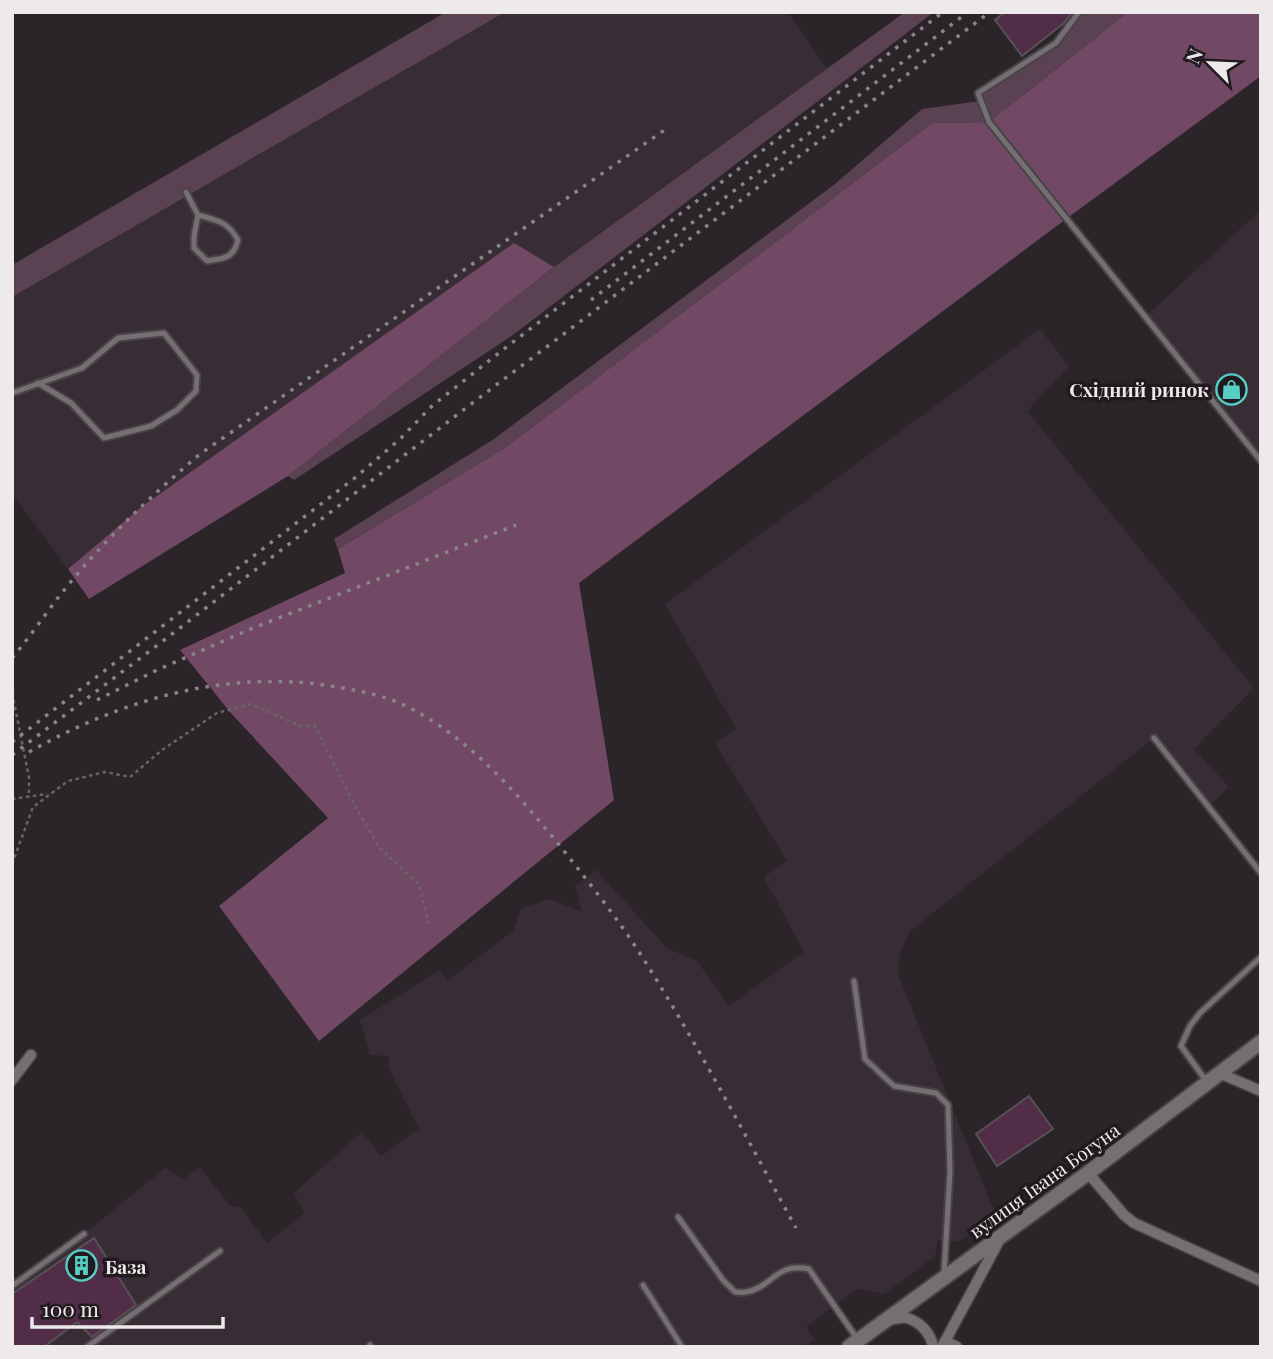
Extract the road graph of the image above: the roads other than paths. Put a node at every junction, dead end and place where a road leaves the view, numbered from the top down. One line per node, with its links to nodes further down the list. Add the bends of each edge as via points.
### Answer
1 (1079, 12): 6 (lane, via 1056,43 978,93 989,122)
2 (186, 192): 3 (lane)
3 (198, 215): 3 (lane, via 225,223 233,231 238,240 227,257 207,261 194,248)
4 (38, 383): 4 (lane, via 82,368 118,338 164,333 197,375 197,391 177,411 152,426 104,438 71,404); 5 (lane)
5 (12, 393)
6 (1261, 461)
7 (1154, 738): 8 (lane)
8 (1261, 873)
9 (1261, 957): 13 (lane, via 1200,1013 1181,1046)
10 (854, 981): 21 (lane, via 865,1059 894,1086 936,1093 948,1105 950,1171)
11 (1261, 1042): 13 (street, вулиця Івана Богуна)
12 (31, 1055): 14 (street)
13 (1213, 1078): 15 (street); 16 (street, вулиця Івана Богуна)
14 (12, 1080)
15 (1261, 1091)
16 (1088, 1173): 19 (street, вулиця Івана Богуна); 22 (street, via 1134,1223)
17 (678, 1217): 27 (lane, via 735,1292 748,1292 784,1270 809,1269)
18 (84, 1234): 24 (lane)
19 (1003, 1234): 21 (street, вулиця Івана Богуна); 26 (street)
20 (220, 1251): 28 (lane)
21 (944, 1277): 25 (street, вулиця Івана Богуна)
22 (1261, 1281)
23 (643, 1285): 29 (lane)
24 (12, 1286)
25 (878, 1326): 27 (street, вулиця Івана Богуна); 30 (street, via 905,1318 923,1326)
26 (943, 1344): 31 (street)
27 (858, 1345)
28 (87, 1347)
29 (682, 1347)
30 (933, 1347)
31 (957, 1347)

